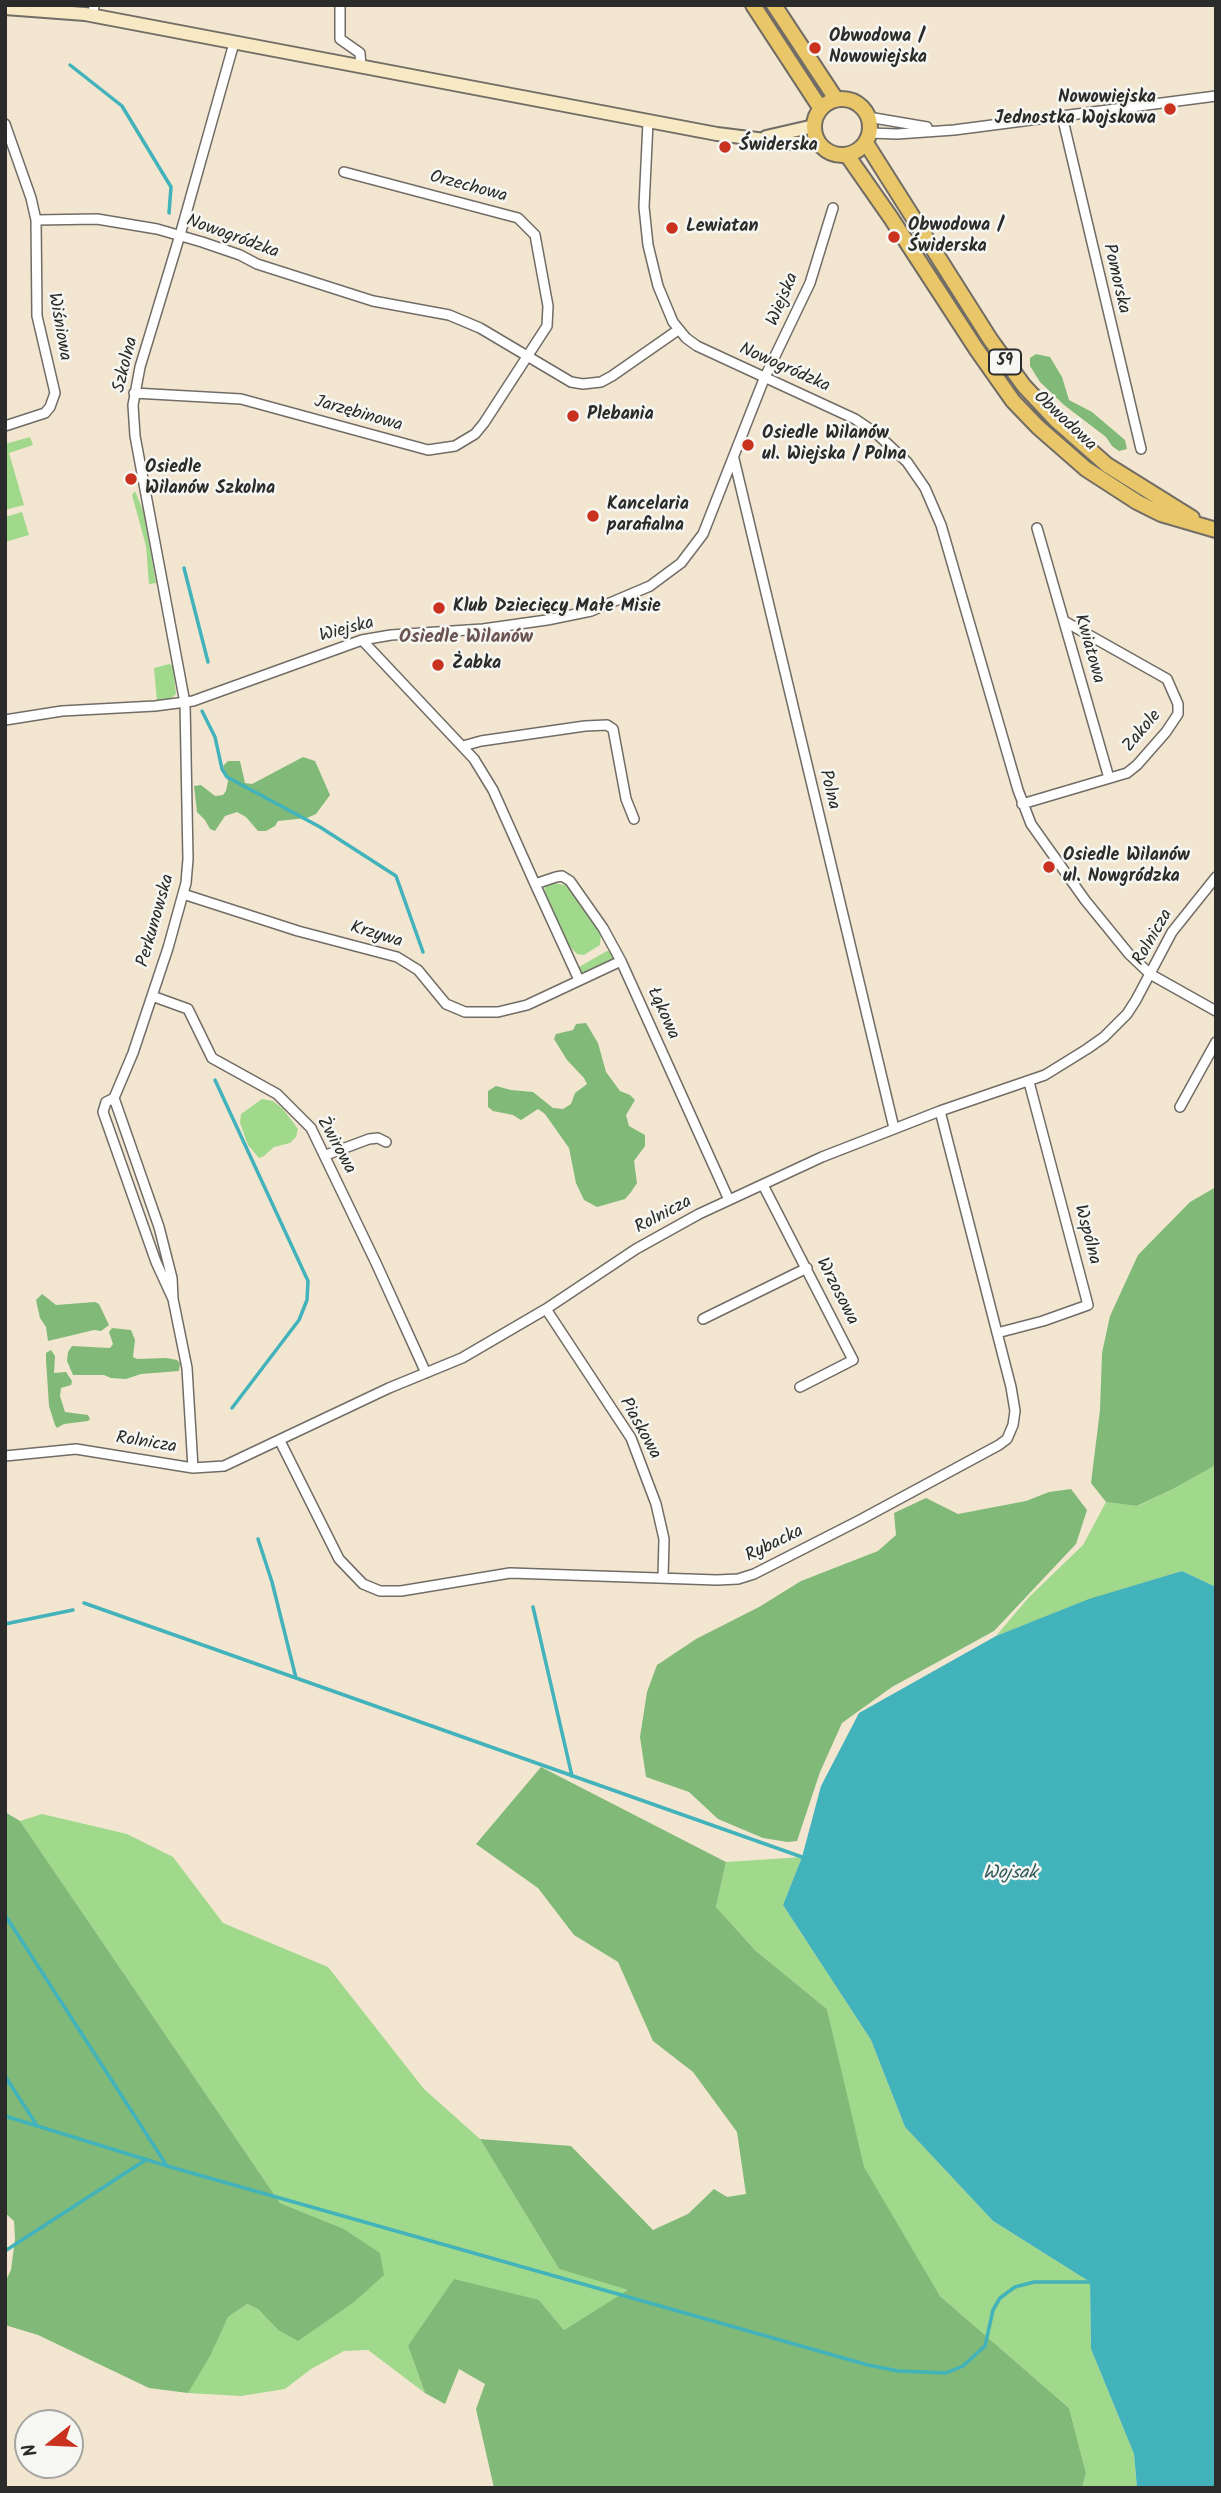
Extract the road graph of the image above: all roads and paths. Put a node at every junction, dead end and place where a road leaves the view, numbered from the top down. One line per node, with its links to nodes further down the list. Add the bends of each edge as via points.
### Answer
1 (340, 5): 7 (street, via 340,40 360,53)
2 (753, 5): 10 (main road)
3 (774, 5): 9 (main road)
4 (5, 8): 5 (street)
5 (93, 10): 6 (street)
6 (234, 43): 7 (street); 24 (street, Szkolna)
7 (361, 67): 13 (street)
8 (1216, 96): 11 (street)
9 (836, 99): 10 (main road); 12 (main road, via 856,102)
10 (821, 109): 15 (main road)
11 (1062, 116): 16 (street); 30 (street, Pomorska)
12 (868, 117): 16 (street); 18 (main road, Obwodowa / 59)
13 (648, 122): 17 (street); 25 (street, via 644,207 648,245 663,301)
14 (5, 124): 23 (street, Wiśniowa)
15 (814, 126): 17 (street); 19 (main road)
16 (942, 130): 18 (street)
17 (759, 138): 19 (street)
18 (868, 138): 20 (main road, via 858,151); 33 (main road, Obwodowa / 59, via 984,330 1024,386 1107,465)
19 (819, 143): 20 (main road, via 831,153)
20 (847, 155): 33 (main road, Obwodowa / 59, via 977,350 1038,427 1086,469 1125,495 1161,514)
21 (344, 172): 26 (street, Orzechowa, via 518,218 530,228 538,247 549,315 544,333)
22 (833, 208): 27 (street, Wiejska, via 810,283)
23 (36, 220): 24 (street, Nowogródzka, via 97,219); 29 (street, Wiśniowa, via 37,316 55,393 44,413)
24 (180, 235): 26 (street, Nowogródzka, via 361,298 458,317); 28 (street, Szkolna)
25 (678, 330): 26 (street, Nowogródzka, via 612,376 591,384 571,382); 27 (street, Nowogródzka, via 697,346)
26 (528, 355): 28 (street, Jarzębinowa, via 484,423 464,442 441,450 413,447 241,399)
27 (764, 379): 31 (street, Wiejska); 40 (street, Nowogródzka, via 867,427 918,475 941,525)
28 (134, 393): 36 (street, Szkolna, via 135,436)
29 (5, 426)
30 (1141, 449)
31 (734, 459): 35 (street, Wiejska, via 697,543 668,574 629,597 591,611 540,621); 55 (street, Polna)
32 (1037, 528): 34 (street, Kwiatowa)
33 (1210, 528)
34 (1064, 621): 39 (street, Kwiatowa); 39 (street, Zakole, via 1167,679 1178,704 1175,720 1137,765)
35 (362, 640): 36 (street, Wiejska); 38 (street)
36 (185, 702): 37 (street, Wiejska); 44 (street, Perkunowska, via 188,859)
37 (5, 720)
38 (463, 746): 41 (street, via 607,725 613,729); 43 (street, via 493,790)
39 (1109, 778): 40 (street, Zakole)
40 (1022, 804): 46 (street, Nowogródzka, via 1085,900)
41 (634, 819)
42 (1216, 877): 46 (street, Rolnicza, via 1172,932)
43 (535, 884): 45 (street, Łąkowa, via 562,876 569,881); 47 (street)
44 (183, 894): 47 (street, Krzywa, via 397,957 418,970 446,1004 465,1012 515,1009); 48 (street, Perkunowska)
45 (621, 961): 47 (street, Krzywa); 59 (street, Łąkowa)
46 (1150, 974): 49 (street, Nowogródzka); 51 (street, Rolnicza, via 1126,1014 1104,1037)
47 (579, 980)
48 (152, 996): 52 (street, Perkunowska); 57 (street, Żwirowa, via 188,1009 212,1058 277,1094 311,1128)
49 (1216, 1011)
50 (1216, 1042): 53 (street)
51 (1030, 1082): 54 (street, Rolnicza); 64 (street, Wspólna, via 1087,1305)
52 (114, 1098): 61 (street, Perkunowska, via 159,1227); 61 (street, Perkunowska, via 102,1107 105,1122)
53 (1180, 1107)
54 (940, 1111): 55 (street, Rolnicza); 64 (street, Rybacka)
55 (894, 1128): 58 (street, Rolnicza)
56 (386, 1142): 57 (street, via 369,1139)
57 (326, 1156): 65 (street, Żwirowa)
58 (763, 1185): 59 (street, Rolnicza); 60 (street, Wrzosowa)
59 (729, 1200): 62 (street, Rolnicza, via 636,1249)
60 (807, 1268): 63 (street); 66 (street, Wrzosowa, via 853,1360)
61 (173, 1299): 69 (street, Perkunowska, via 187,1368)
62 (546, 1309): 65 (street, Rolnicza, via 488,1345); 70 (street, Piaskowa, via 631,1438 664,1539)
63 (703, 1319)
64 (997, 1333): 70 (street, Rybacka, via 1014,1411 1007,1439 999,1445 754,1574 738,1579)
65 (426, 1373): 67 (street, Rolnicza)
66 (800, 1387)
67 (280, 1441): 69 (street, Rolnicza, via 224,1466); 70 (street, Rybacka, via 339,1559 363,1584 380,1591 510,1573)
68 (5, 1457): 69 (street, Rolnicza, via 60,1450 97,1452)
69 (193, 1468)
70 (663, 1578)

